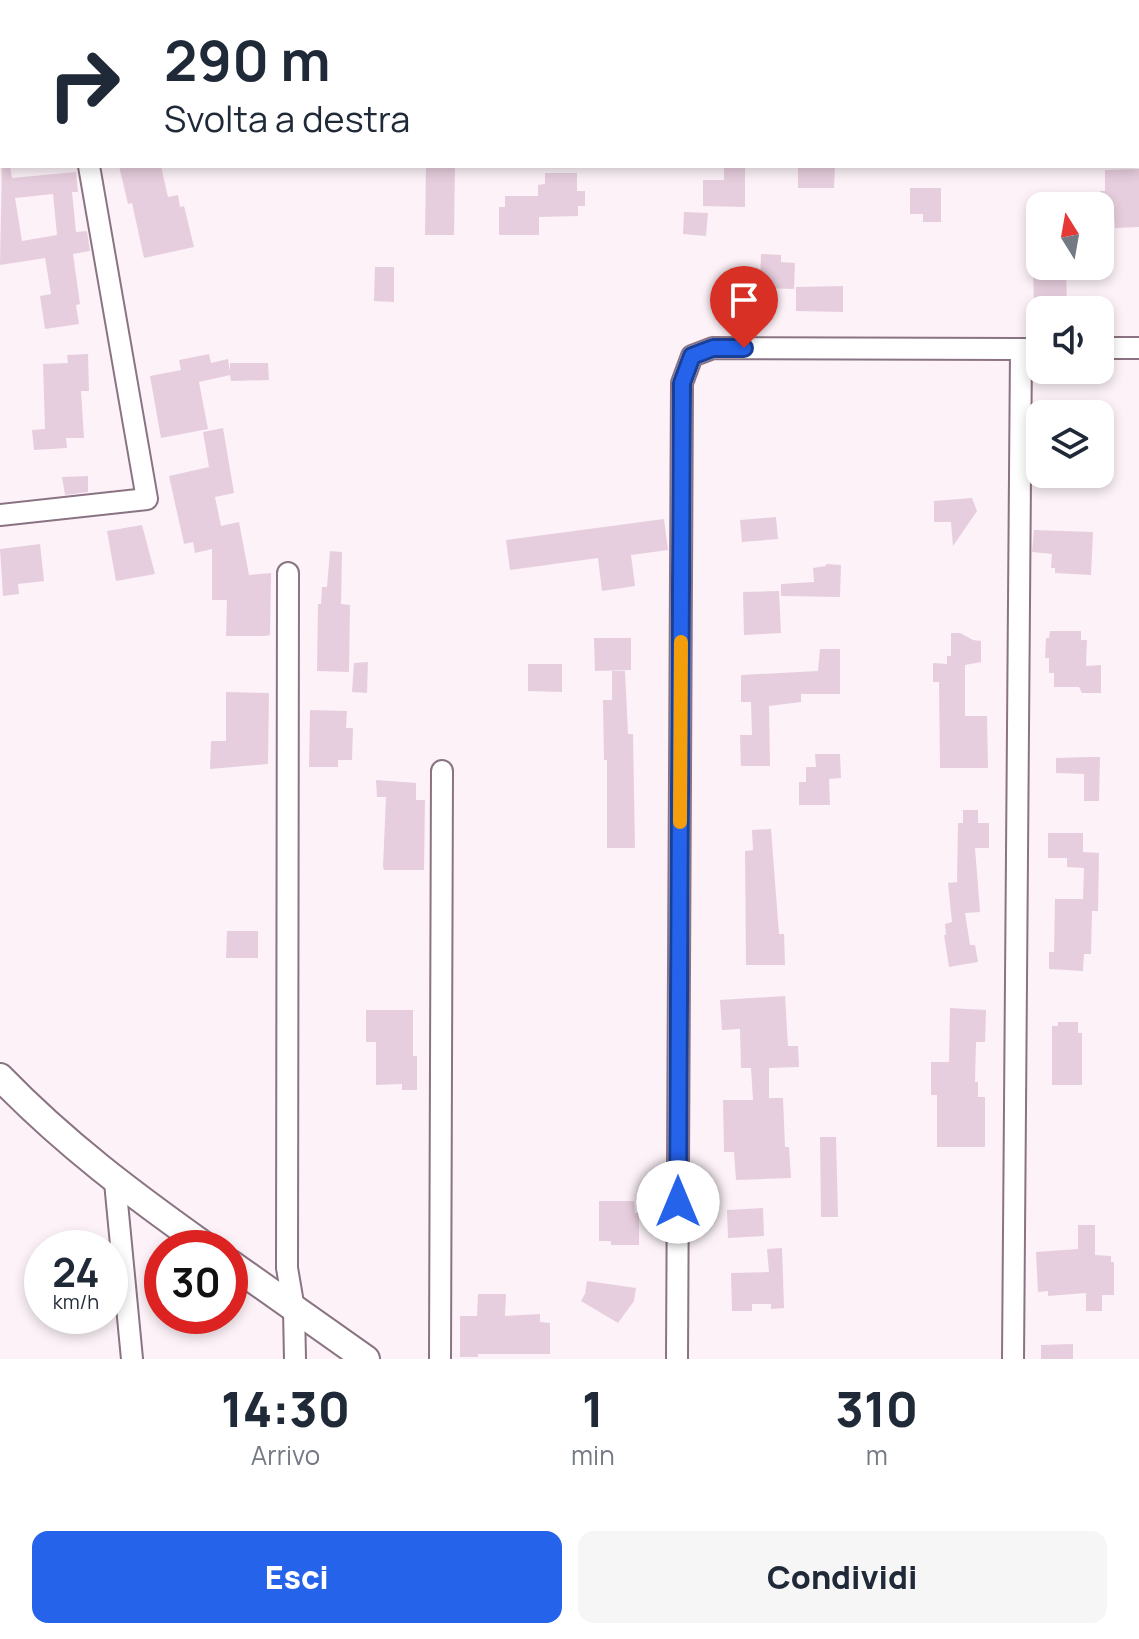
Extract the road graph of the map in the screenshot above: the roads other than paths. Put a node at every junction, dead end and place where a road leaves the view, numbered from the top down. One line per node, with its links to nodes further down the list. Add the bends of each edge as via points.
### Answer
1 (89, 168): 6 (street, via 147,499)
2 (1114, 348): 3 (street)
3 (1139, 348)
4 (1026, 350): 18 (street, via 713,348 692,356 682,383)
5 (1029, 384): 19 (street)
6 (0, 515)
7 (288, 573): 13 (street, via 287,1268)
8 (442, 771): 17 (street)
9 (0, 1077): 10 (street, via 45,1124)
10 (115, 1182): 11 (street); 14 (street)
11 (183, 1230)
12 (248, 1276): 13 (street)
13 (294, 1309): 15 (street); 16 (street)
14 (132, 1359)
15 (295, 1359)
16 (366, 1359)
17 (440, 1359)
18 (677, 1359)
19 (1013, 1359)

